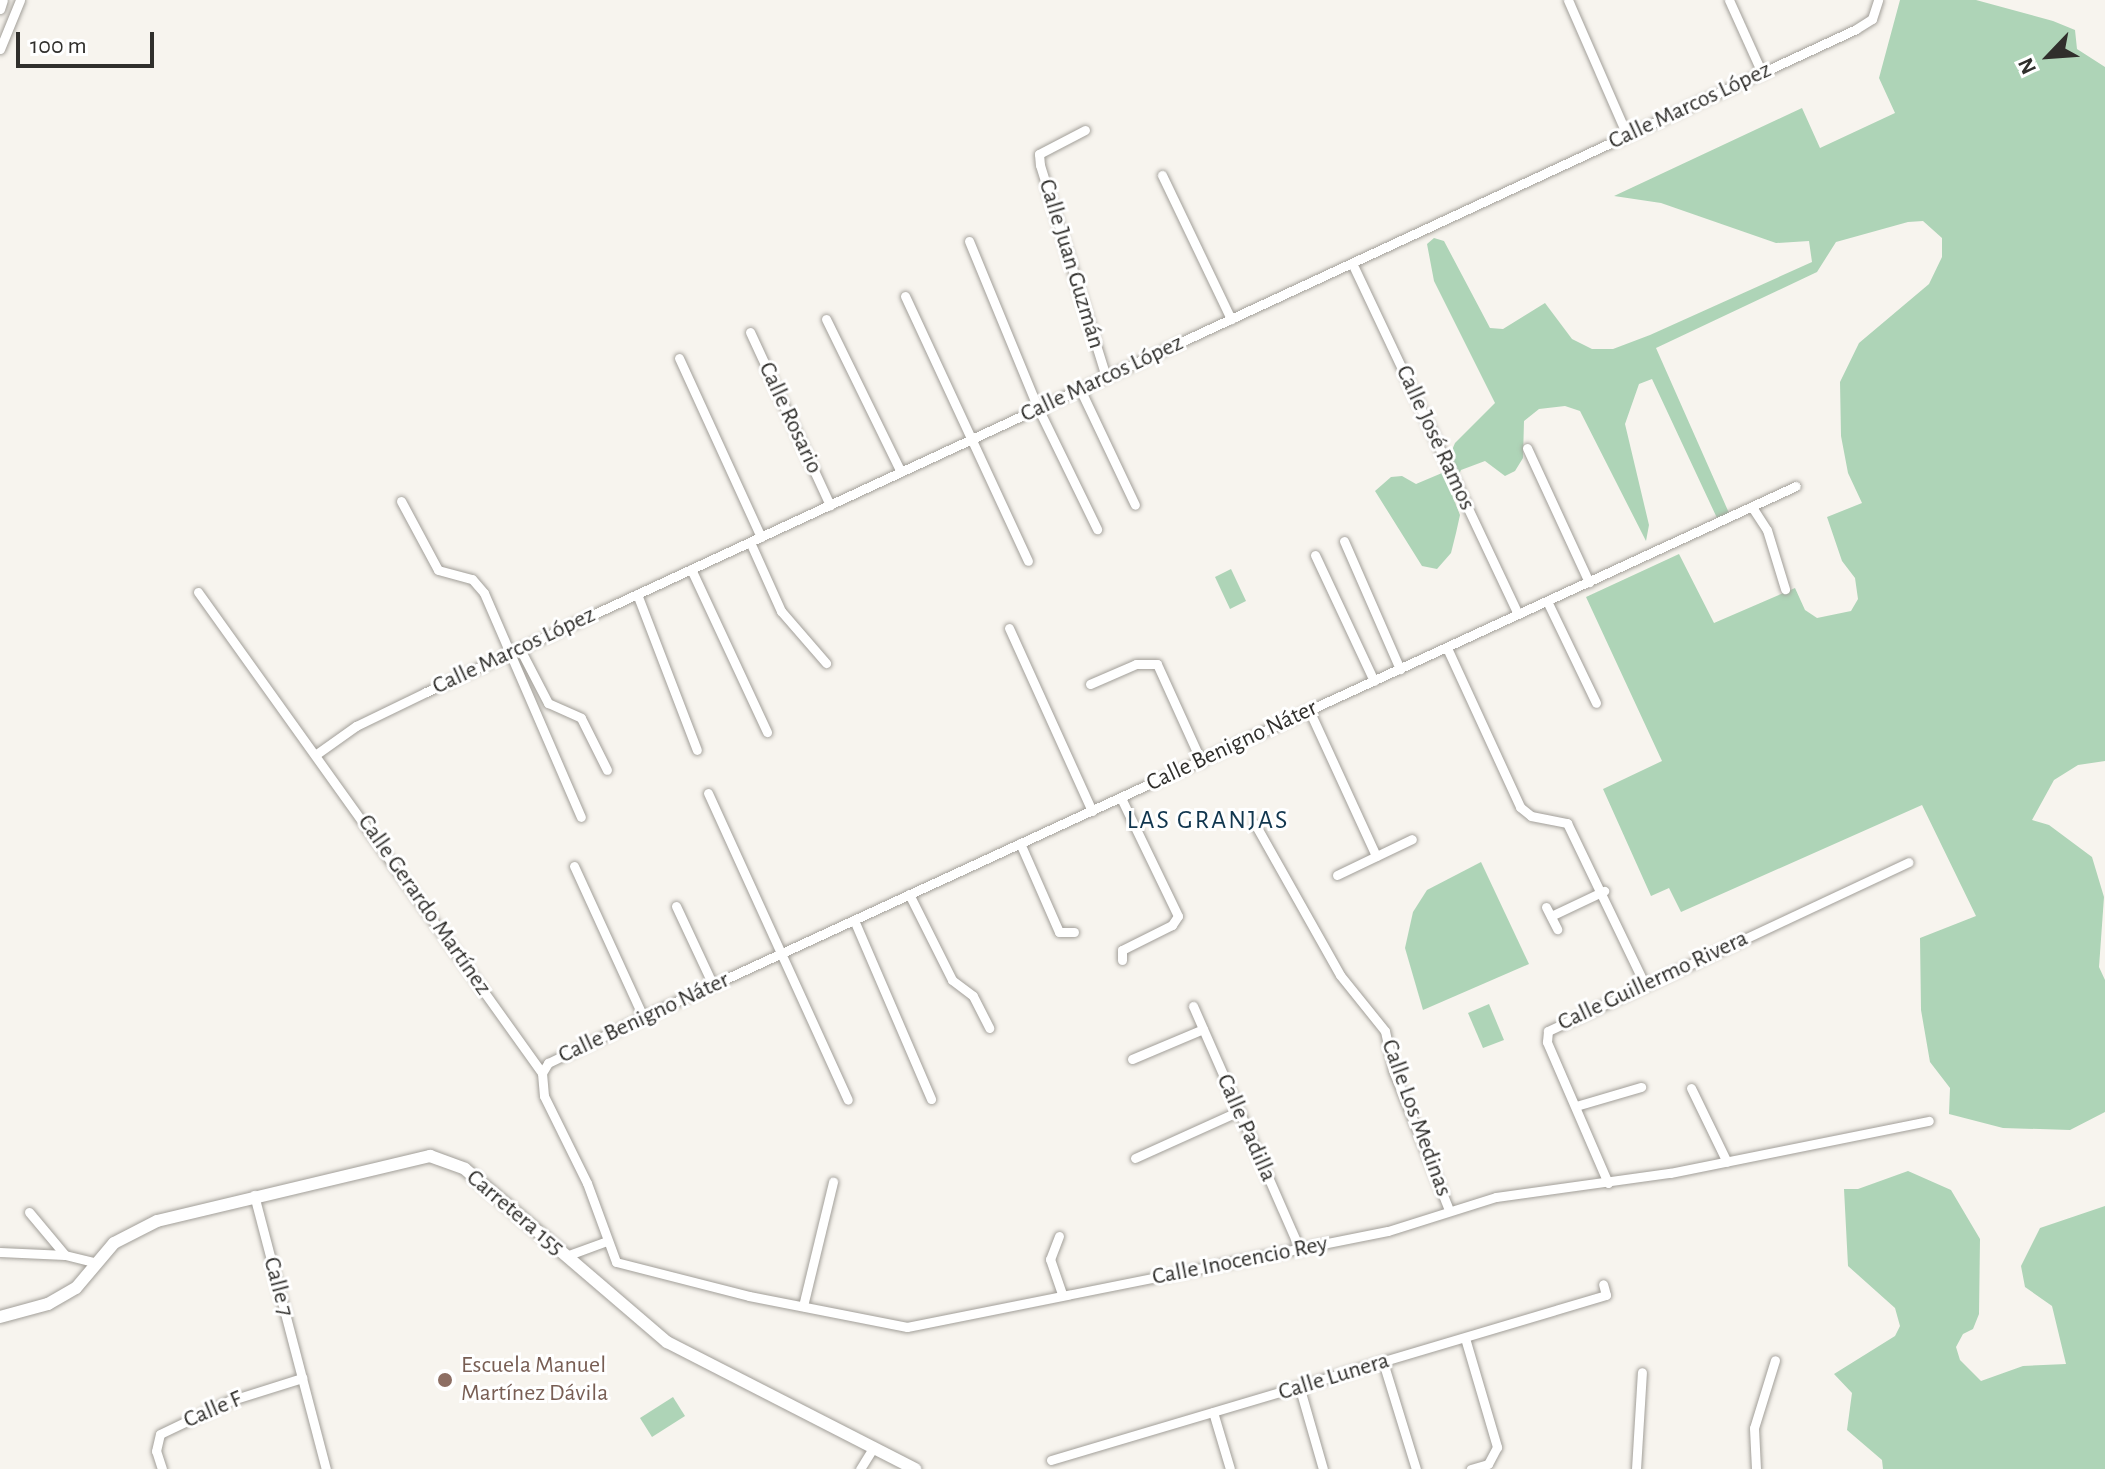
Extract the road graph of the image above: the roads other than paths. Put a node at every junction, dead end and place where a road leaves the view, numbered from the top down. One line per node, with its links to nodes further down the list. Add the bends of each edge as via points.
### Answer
1 (3, 0): 6 (street)
2 (20, 0): 7 (street)
3 (1568, 0): 10 (street)
4 (1729, 0): 8 (street)
5 (1876, 2): 8 (street, Calle Marcos López, via 1872,19 1856,29)
6 (0, 9)
7 (0, 49)
8 (1762, 73): 10 (street, Calle Marcos López)
9 (1085, 130): 19 (street, Calle Juan Guzmán, via 1039,154)
10 (1627, 135): 13 (street, Calle Marcos López)
11 (1162, 175): 16 (street)
12 (969, 241): 21 (street)
13 (1352, 263): 16 (street, Calle Marcos López); 42 (street, Calle José Ramos)
14 (905, 296): 22 (street)
15 (826, 319): 24 (street)
16 (1231, 319): 19 (street, Calle Marcos López)
17 (750, 332): 27 (street, Calle Rosario)
18 (679, 358): 31 (street)
19 (1106, 377): 20 (street, Calle Marcos López)
20 (1080, 389): 21 (street, Calle Marcos López); 28 (street)
21 (1038, 408): 22 (street, Calle Marcos López); 30 (street)
22 (971, 439): 24 (street, Calle Marcos López); 35 (street)
23 (1527, 448): 37 (street)
24 (901, 472): 27 (street, Calle Marcos López)
25 (1796, 486): 29 (street, Calle Benigno Náter)
26 (401, 501): 46 (street, via 438,570 472,579 484,593)
27 (830, 505): 31 (street, Calle Marcos López)
28 (1135, 505)
29 (1752, 507): 37 (street, Calle Benigno Náter); 38 (street, via 1767,530)
30 (1097, 529)
31 (761, 537): 33 (street, Calle Marcos López)
32 (1344, 541): 48 (street)
33 (750, 542): 36 (street, Calle Marcos López); 47 (street, via 781,611)
34 (1315, 555): 49 (street)
35 (1028, 561)
36 (691, 569): 40 (street, Calle Marcos López); 53 (street)
37 (1589, 582): 41 (street, Calle Benigno Náter)
38 (1785, 589)
39 (198, 592): 55 (street, Calle Gerardo Martínez, via 235,651)
40 (637, 594): 45 (street, Calle Marcos López); 54 (street)
41 (1547, 601): 42 (street, Calle Benigno Náter); 51 (street)
42 (1518, 614): 44 (street, Calle Benigno Náter)
43 (1009, 628): 60 (street)
44 (1447, 648): 48 (street, Calle Benigno Náter); 69 (street, via 1520,807 1531,816 1567,823)
45 (520, 649): 46 (street, Calle Marcos López); 57 (street, via 548,703 581,718)
46 (507, 654): 55 (street, Calle Marcos López, via 356,726); 61 (street)
47 (826, 663)
48 (1400, 669): 49 (street, Calle Benigno Náter)
49 (1374, 681): 52 (street, Calle Benigno Náter)
50 (1090, 684): 56 (street, via 1136,664 1157,664)
51 (1596, 703)
52 (1309, 710): 56 (street, Calle Benigno Náter); 65 (street)
53 (767, 732)
54 (697, 750)
55 (318, 753): 84 (street, Calle Gerardo Martínez)
56 (1201, 761): 59 (street, Calle Benigno Náter)
57 (607, 770)
58 (708, 793): 75 (street)
59 (1121, 798): 60 (street, Calle Benigno Náter); 76 (street, via 1178,916 1172,925 1122,950)
60 (1092, 811): 64 (street, Calle Benigno Náter)
61 (581, 817)
62 (1255, 824): 97 (street, Calle Los Medinas, via 1340,975 1385,1031 1393,1070)
63 (1412, 839): 65 (street)
64 (1020, 843): 70 (street, Calle Benigno Náter); 74 (street, via 1059,932)
65 (1376, 856): 68 (street)
66 (1908, 862): 77 (street, Calle Guillermo Rivera)
67 (574, 866): 80 (street)
68 (1337, 875)
69 (1604, 891): 73 (street, via 1549,912); 77 (street)
70 (909, 894): 72 (street, Calle Benigno Náter); 81 (street, via 952,980 973,996)
71 (676, 906): 78 (street)
72 (854, 920): 75 (street, Calle Benigno Náter); 87 (street)
73 (1557, 929)
74 (1074, 932)
75 (781, 954): 78 (street, Calle Benigno Náter); 88 (street)
76 (1122, 960)
77 (1644, 983): 89 (street, Calle Guillermo Rivera, via 1548,1031 1547,1042)
78 (713, 985): 80 (street, Calle Benigno Náter)
79 (1193, 1006): 82 (street, Calle Padilla)
80 (643, 1017): 84 (street, Calle Benigno Náter, via 548,1063)
81 (989, 1028)
82 (1203, 1029): 83 (street); 90 (street, Calle Padilla)
83 (1132, 1059)
84 (542, 1073): 100 (street, Calle Gerardo Martínez, via 544,1096 587,1183)
85 (1641, 1087): 89 (street)
86 (1691, 1088): 93 (street)
87 (931, 1099)
88 (848, 1100)
89 (1576, 1106): 95 (street, Calle Guillermo Rivera)
90 (1239, 1111): 92 (street); 101 (street, Calle Padilla)
91 (1929, 1121): 93 (street, Calle Inocencio Rey)
92 (1135, 1158)
93 (1727, 1162): 95 (street, Calle Inocencio Rey)
94 (833, 1182): 108 (street)
95 (1608, 1183): 97 (street, Calle Inocencio Rey, via 1496,1197)
96 (254, 1195): 104 (street, Carretera 155, via 430,1156 465,1169); 105 (street, Carretera 155, via 157,1221 114,1243); 114 (street, Calle 7)
97 (1449, 1210): 101 (street, Calle Inocencio Rey, via 1388,1231)
98 (29, 1212): 103 (street)
99 (1059, 1236): 107 (street, via 1050,1259)
100 (607, 1241): 104 (street); 108 (street, Calle Inocencio Rey, via 616,1262)
101 (1300, 1250): 107 (street, Calle Inocencio Rey)
102 (0, 1252): 103 (street)
103 (65, 1255): 105 (street)
104 (566, 1256): 117 (street, Carretera 155, via 667,1342)
105 (97, 1263): 109 (street, Carretera 155, via 76,1288 48,1304)
106 (1603, 1284): 110 (street, Calle Lunera, via 1606,1295)
107 (1062, 1294): 108 (street, Calle Inocencio Rey, via 907,1327)
108 (803, 1306)
109 (0, 1317)
110 (1465, 1338): 112 (street, Calle Lunera); 126 (street, via 1497,1447 1488,1464)
111 (1775, 1360): 128 (street, via 1754,1428)
112 (1383, 1362): 115 (street, Calle Lunera); 125 (street)
113 (1642, 1372): 127 (street)
114 (302, 1378): 119 (street, Calle F, via 229,1401 160,1434 156,1451); 120 (street, Calle 7)
115 (1300, 1389): 116 (street, Calle Lunera); 124 (street)
116 (1213, 1412): 118 (street, Calle Lunera); 123 (street)
117 (874, 1447): 121 (street); 122 (street, Carretera 155)
118 (1051, 1460)
119 (162, 1469)
120 (326, 1469)
121 (860, 1469)
122 (915, 1469)
123 (1230, 1469)
124 (1323, 1469)
125 (1416, 1469)
126 (1471, 1469)
127 (1636, 1469)
128 (1756, 1469)

